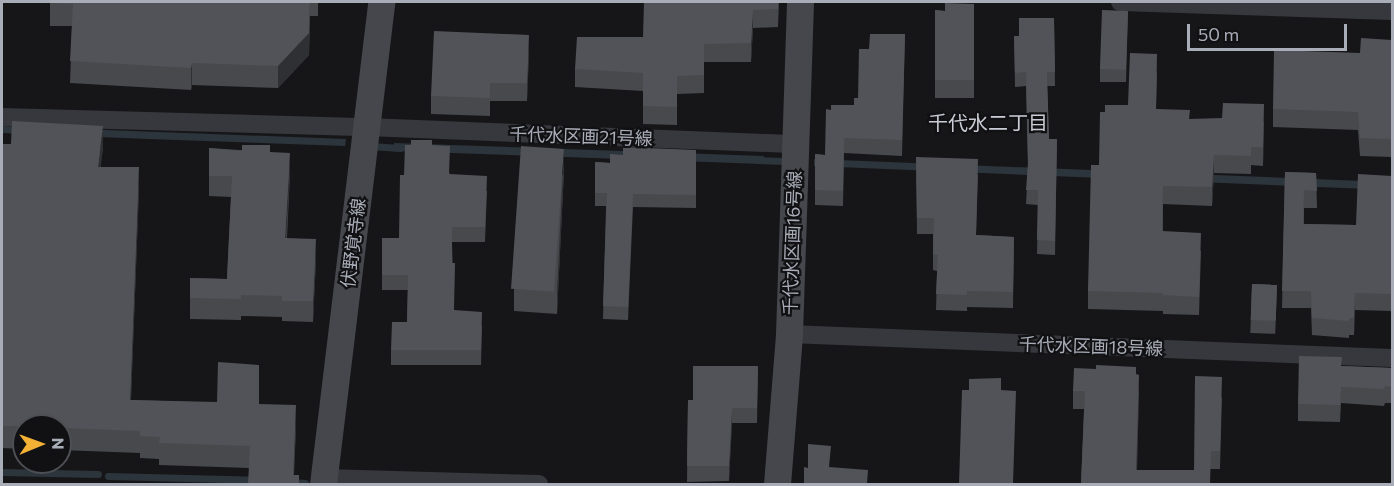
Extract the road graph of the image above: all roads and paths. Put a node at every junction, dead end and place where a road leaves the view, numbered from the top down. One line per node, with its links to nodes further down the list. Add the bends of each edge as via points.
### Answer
1 (381, 2): 6 (street, 伏野覚寺線)
2 (800, 2): 7 (street, 千代水区画16号線)
3 (1120, 2): 4 (street)
4 (1392, 11)
5 (2, 117): 6 (street, 千代水区画21号線)
6 (367, 127): 7 (street, 千代水区画21号線); 10 (street, 伏野覚寺線)
7 (795, 144): 8 (street, 千代水区画16号線)
8 (789, 334): 9 (street, 千代水区画18号線); 12 (street, 千代水区画16号線)
9 (1392, 358)
10 (324, 482): 11 (street)
11 (539, 484)
12 (777, 484)

